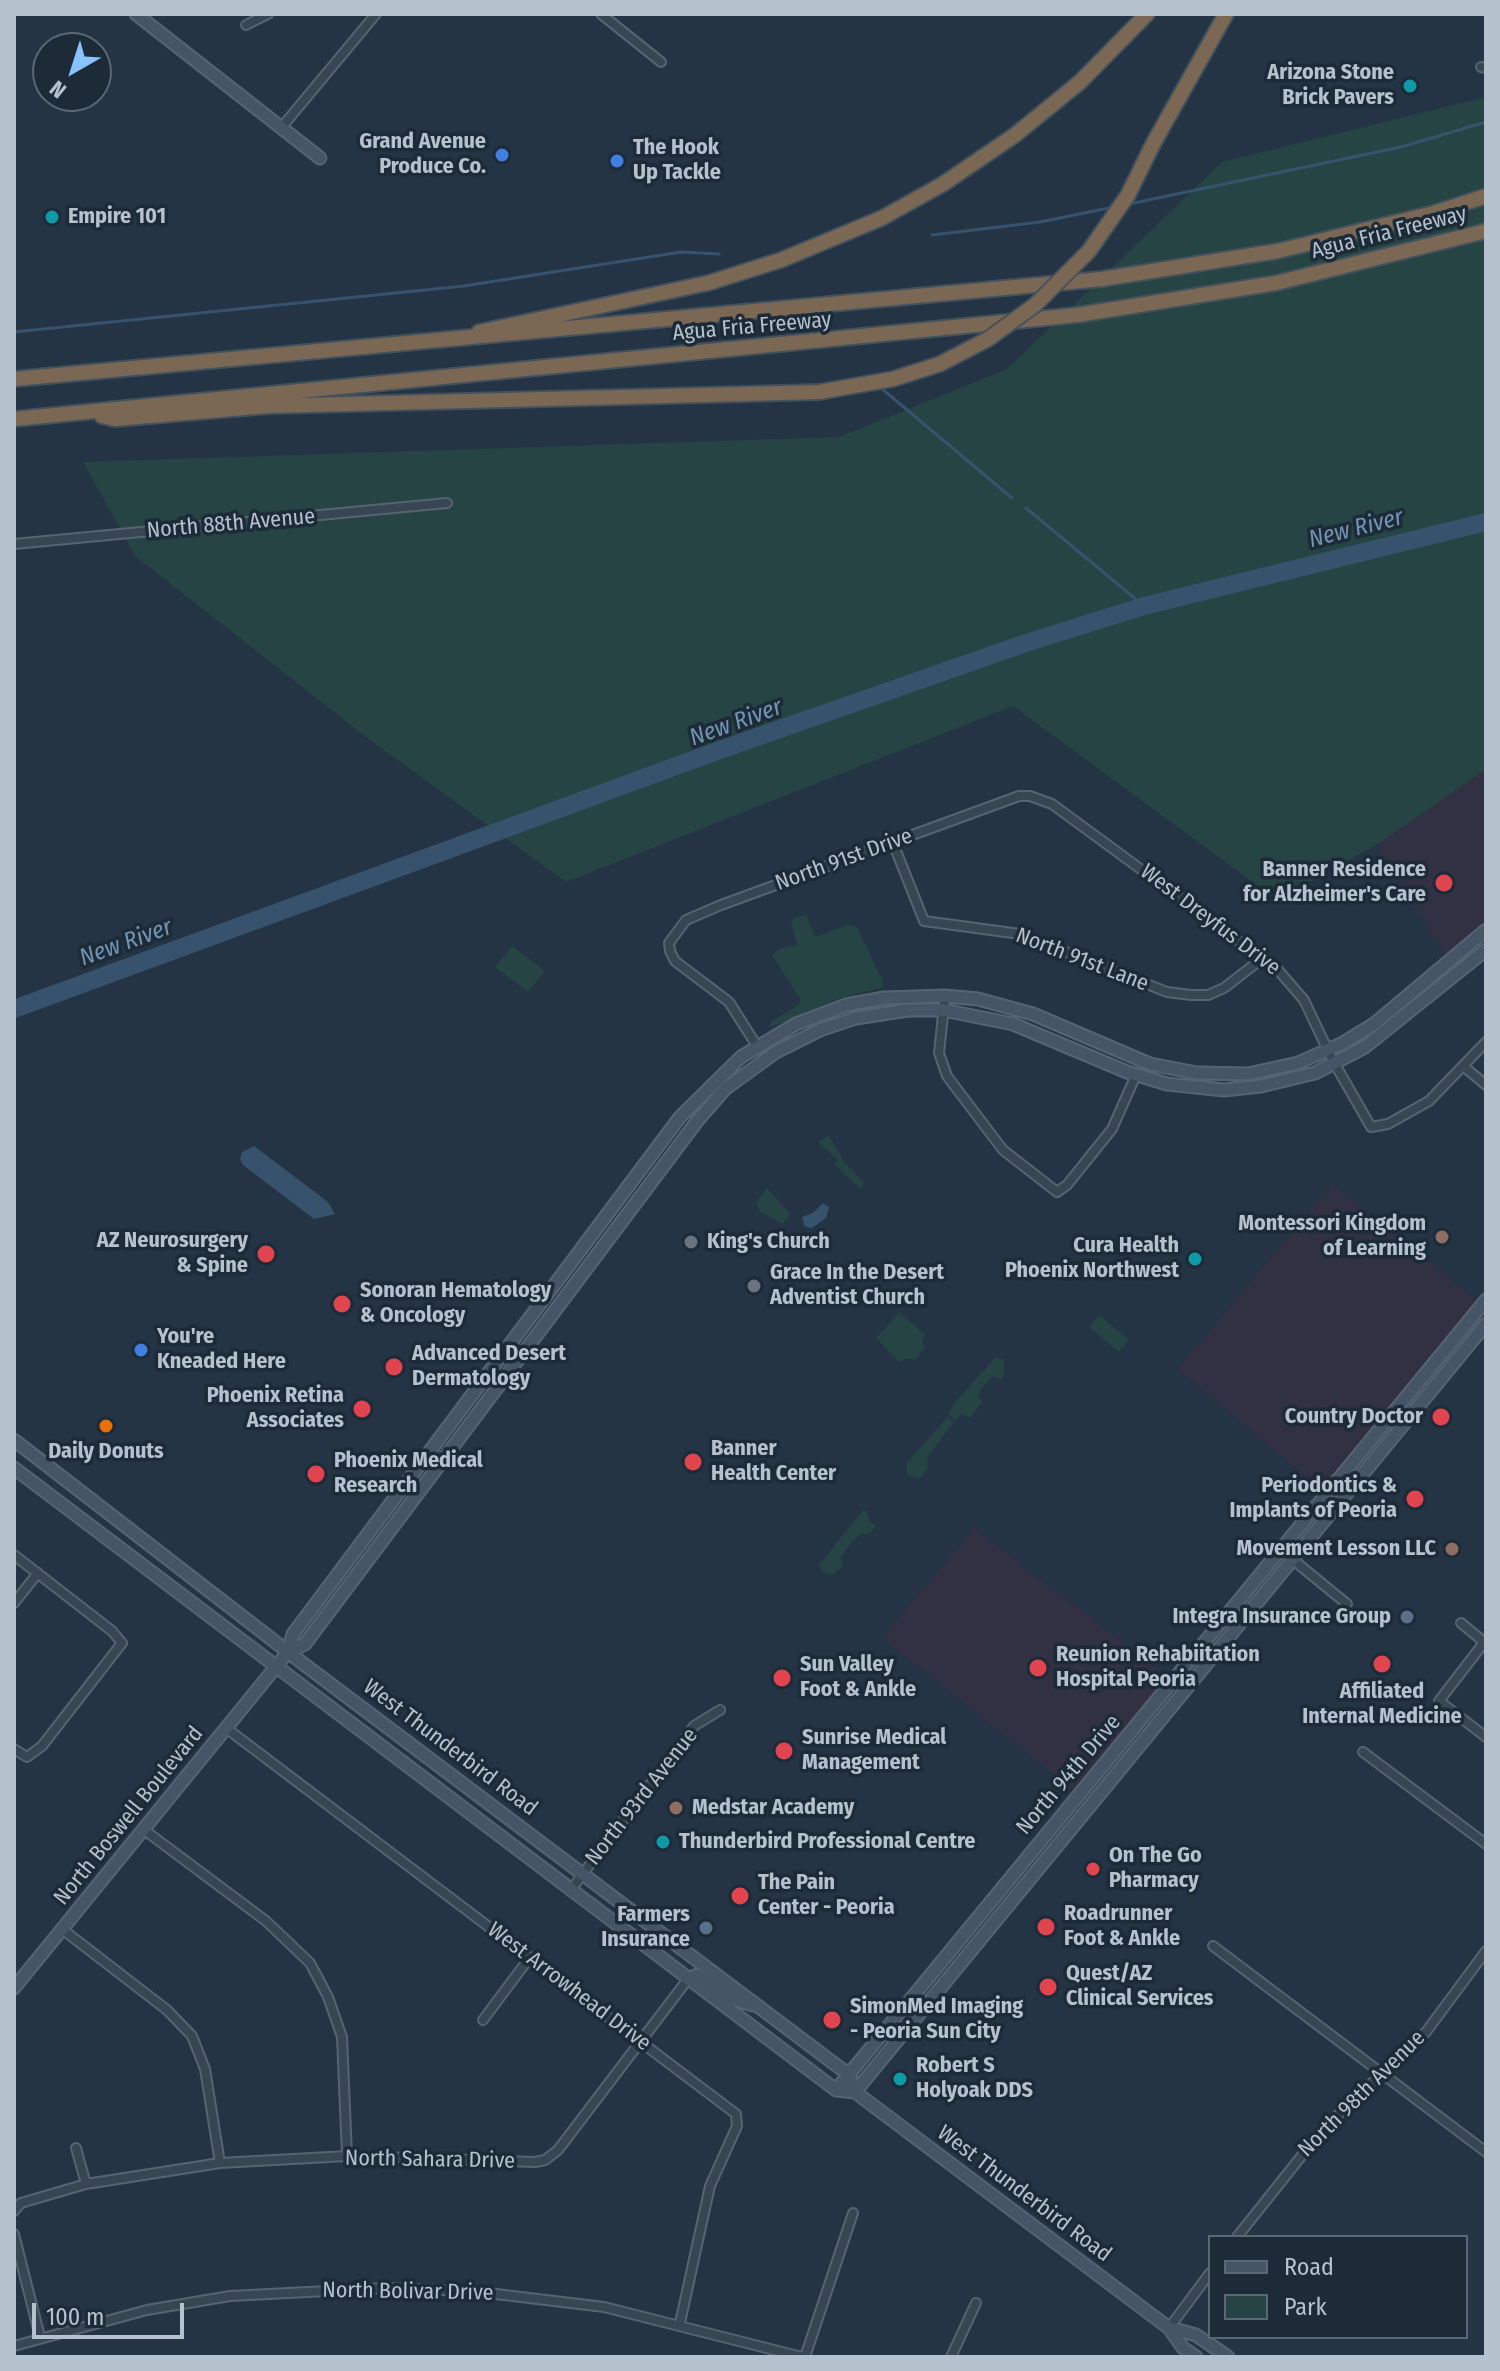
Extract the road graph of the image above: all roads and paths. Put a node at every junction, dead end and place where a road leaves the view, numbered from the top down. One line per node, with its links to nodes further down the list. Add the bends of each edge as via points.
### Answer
1 (136, 14): 9 (street)
2 (268, 14): 7 (street)
3 (376, 14): 9 (street)
4 (601, 14): 8 (street)
5 (1147, 14): 13 (highway, via 1080,82 1015,135 882,218 781,260 708,283 511,323)
6 (1226, 14): 15 (highway, bridge, via 1128,195 1089,251 1044,297 988,339 940,364 893,379 819,392 268,406 115,419)
7 (246, 25)
8 (661, 62)
9 (281, 128): 10 (street)
10 (320, 158)
11 (1486, 196): 13 (highway, Agua Fria Freeway, via 1278,251 1102,279)
12 (1486, 231): 15 (highway, Agua Fria Freeway, via 1276,283 1077,315)
13 (448, 342): 14 (highway, Agua Fria Freeway)
14 (14, 379)
15 (82, 412): 16 (highway, Agua Fria Freeway)
16 (14, 419)
17 (447, 503): 18 (street, North 88th Avenue)
18 (14, 544)
19 (1030, 796): 20 (street, North 91st Drive); 23 (street, West Dreyfus Drive, via 1052,804)
20 (893, 843): 23 (street, North 91st Lane, via 924,921 1020,934 1167,992 1191,995 1224,988); 29 (street, North 91st Drive, via 700,913 686,920 669,943 675,961 729,1002)
21 (1486, 930): 30 (street, via 1374,1024)
22 (1486, 950): 31 (street, via 1392,1028)
23 (1264, 957): 30 (street, West Dreyfus Drive, via 1304,1000)
24 (945, 996): 25 (street); 26 (street, via 884,998); 34 (street, via 1033,1014 1150,1064)
25 (943, 1010): 27 (street, via 893,1012); 33 (street, via 1013,1024); 33 (street, via 939,1053 947,1076 1003,1150 1057,1192 1112,1129)
26 (828, 1011): 27 (street); 29 (street)
27 (834, 1024): 37 (street, via 776,1052)
28 (1486, 1042): 32 (street)
29 (757, 1046): 35 (street)
30 (1328, 1051): 31 (street, West Dreyfus Drive); 34 (street, via 1264,1071)
31 (1335, 1064): 32 (street, West Dreyfus Drive, via 1371,1127 1414,1111 1443,1090); 38 (street, via 1289,1081)
32 (1463, 1066): 36 (street)
33 (1136, 1075): 38 (street)
34 (1224, 1075): 38 (street)
35 (716, 1078): 37 (street); 39 (street)
36 (1486, 1085)
37 (725, 1089): 40 (street)
38 (1224, 1090)
39 (611, 1210): 40 (street); 41 (street)
40 (624, 1220): 42 (street)
41 (557, 1282): 42 (street); 45 (street)
42 (570, 1291): 46 (street)
43 (1486, 1300): 52 (street, North 94th Drive)
44 (1486, 1324): 55 (street, North 94th Drive)
45 (498, 1360): 46 (street); 47 (street)
46 (511, 1370): 49 (street)
47 (441, 1436): 49 (street); 51 (street)
48 (14, 1440): 63 (street, West Thunderbird Road)
49 (454, 1446): 54 (street)
50 (14, 1468): 64 (street, West Thunderbird Road)
51 (356, 1548): 54 (street); 63 (street, via 293,1634)
52 (1280, 1549): 55 (street); 59 (street, North 94th Drive)
53 (14, 1555): 56 (street)
54 (369, 1558): 63 (street, via 305,1644)
55 (1292, 1559): 58 (street); 60 (street, North 94th Drive)
56 (38, 1573): 57 (street); 68 (street, via 122,1643 42,1746 27,1757)
57 (14, 1603)
58 (1347, 1604)
59 (1229, 1612): 60 (street); 70 (street, North 94th Drive)
60 (1240, 1622): 71 (street, North 94th Drive)
61 (1461, 1623): 62 (street)
62 (1485, 1641): 67 (street, via 1439,1701)
63 (288, 1652): 64 (street, North Boswell Boulevard); 76 (street, West Thunderbird Road)
64 (275, 1668): 66 (street, North Boswell Boulevard); 77 (street, West Thunderbird Road)
65 (720, 1710): 76 (street, North 93rd Avenue, via 694,1726)
66 (226, 1728): 74 (street, North Boswell Boulevard); 81 (street, West Arrowhead Drive)
67 (1486, 1737)
68 (14, 1749)
69 (1363, 1752): 75 (street)
70 (1104, 1764): 71 (street); 72 (street, North 94th Drive)
71 (1116, 1774): 73 (street, North 94th Drive)
72 (1062, 1814): 73 (street); 82 (street, North 94th Drive)
73 (1075, 1824): 84 (street, North 94th Drive)
74 (143, 1829): 78 (street, North Boswell Boulevard); 97 (street, via 274,1927 310,1963 342,2037)
75 (1486, 1844)
76 (584, 1873): 77 (street, North 93rd Avenue); 86 (street, West Thunderbird Road)
77 (570, 1891): 83 (street, West Thunderbird Road)
78 (62, 1929): 85 (street, North Boswell Boulevard); 98 (street, via 167,2010 192,2036 205,2069)
79 (1213, 1946): 91 (street)
80 (1486, 1951): 91 (street, North 98th Avenue, via 1426,2032)
81 (530, 1957): 87 (street); 90 (street, West Arrowhead Drive)
82 (931, 1974): 84 (street); 88 (street, North 94th Drive)
83 (688, 1979): 86 (street, via 697,1975 734,1999); 90 (street, North Sahara Drive); 93 (street, West Thunderbird Road)
84 (943, 1984): 89 (street, North 94th Drive)
85 (14, 1988)
86 (760, 2008): 92 (street, West Thunderbird Road)
87 (483, 2020)
88 (894, 2020): 89 (street); 92 (street, North 94th Drive)
89 (905, 2030): 94 (street, North 94th Drive)
90 (641, 2041): 97 (street, North Sahara Drive, via 545,2160); 106 (street, West Arrowhead Drive, via 736,2114 737,2126 710,2186)
91 (1381, 2073): 96 (street); 103 (street, North 98th Avenue, via 1310,2143)
92 (849, 2074): 93 (street, North 94th Drive); 94 (street)
93 (836, 2090): 94 (street)
94 (855, 2092): 107 (street, West Thunderbird Road)
95 (76, 2148): 99 (street)
96 (1486, 2152)
97 (347, 2156): 98 (street, North Sahara Drive)
98 (220, 2163): 99 (street, North Sahara Drive)
99 (86, 2184): 100 (street, North Sahara Drive, via 21,2203)
100 (14, 2211)
101 (853, 2213): 110 (street)
102 (14, 2234): 108 (street)
103 (1239, 2235)
104 (1208, 2276): 107 (street)
105 (976, 2303): 111 (street)
106 (680, 2323): 108 (street, North Bolivar Drive, via 543,2298 385,2288 230,2296); 110 (street, North Bolivar Drive)
107 (1169, 2328): 112 (street, West Thunderbird Road); 113 (street, West Thunderbird Road, via 1196,2335)
108 (40, 2337): 109 (street, North Bolivar Drive)
109 (14, 2346)
110 (803, 2357)
111 (951, 2357)
112 (1196, 2357)
113 (1228, 2357)

